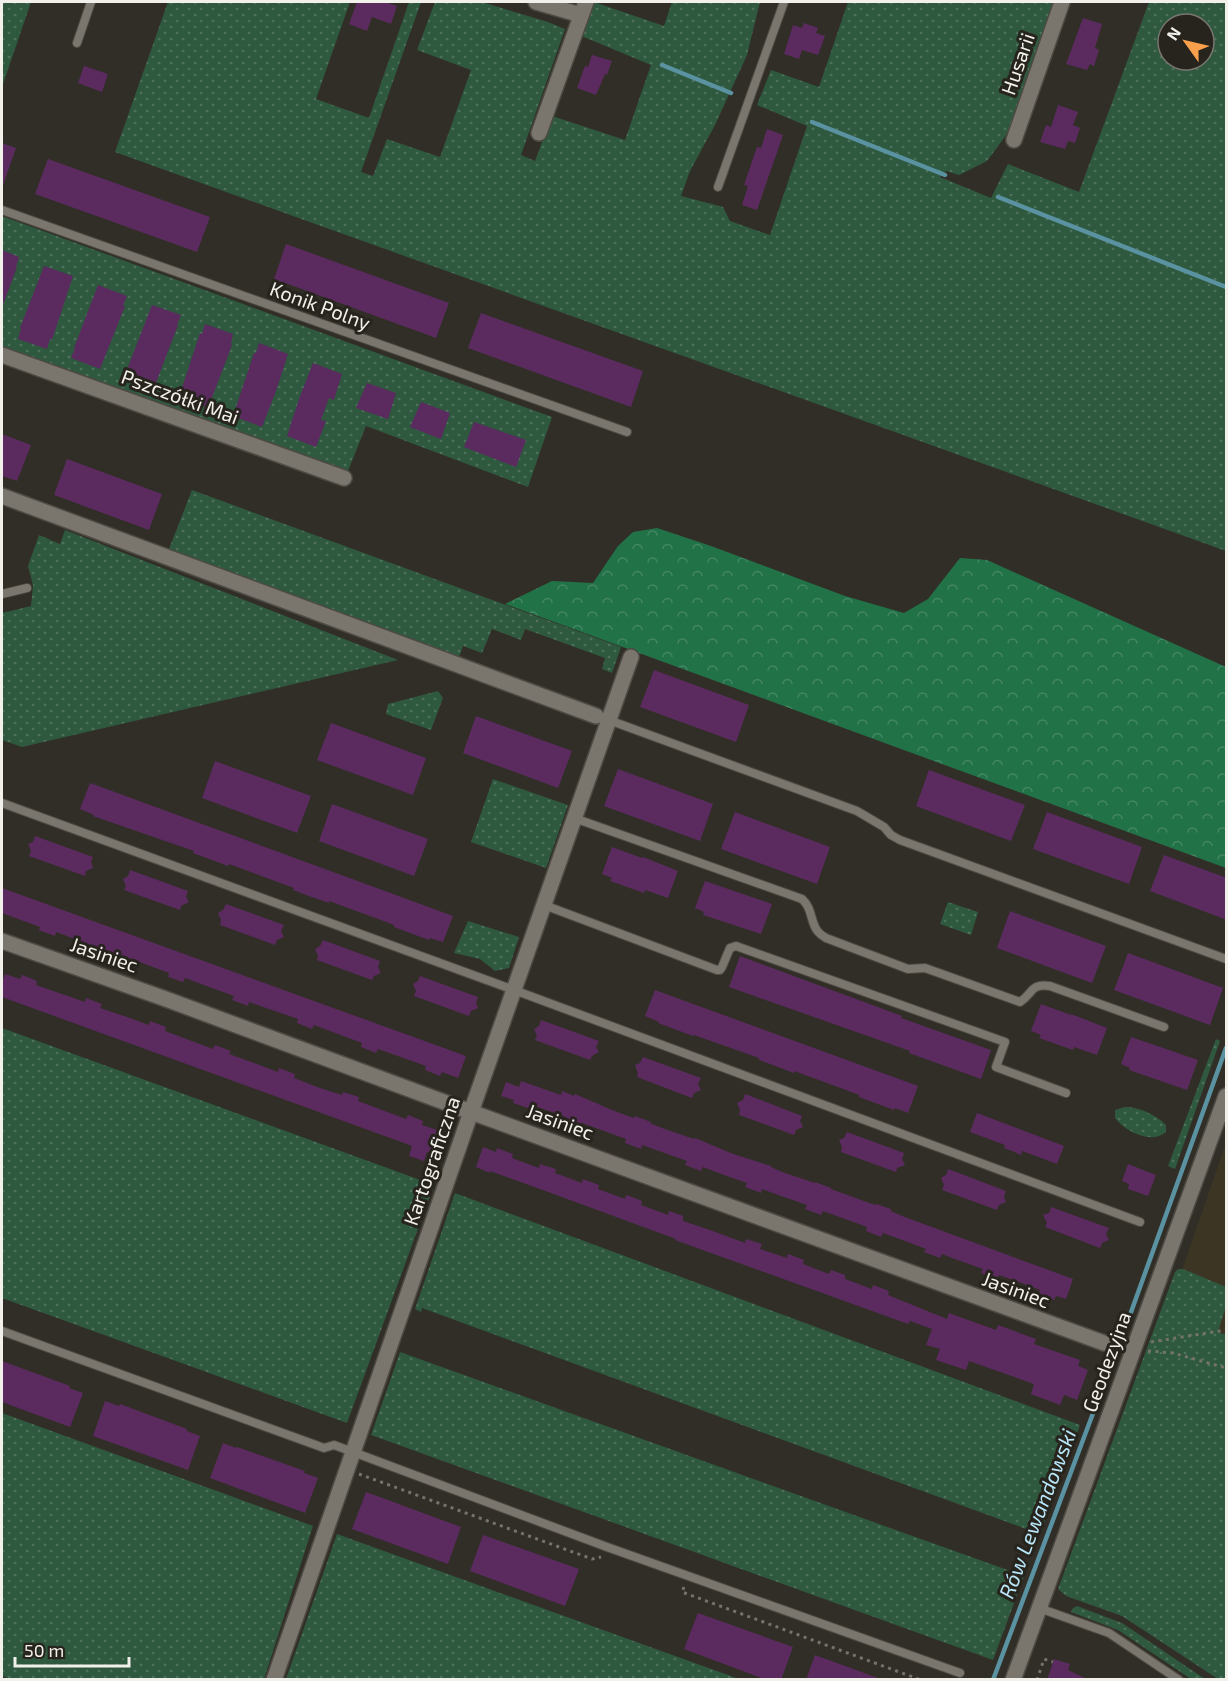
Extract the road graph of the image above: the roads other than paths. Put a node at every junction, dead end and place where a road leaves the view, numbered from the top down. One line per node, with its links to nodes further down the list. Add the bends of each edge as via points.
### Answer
1 (91, 2): 6 (lane)
2 (536, 2): 5 (street)
3 (784, 2): 9 (lane)
4 (1062, 2): 8 (street, Husarii)
5 (583, 8): 7 (street)
6 (77, 43)
7 (539, 133)
8 (1014, 140)
9 (718, 187)
10 (2, 210): 12 (lane, Konik Polny)
11 (2, 356): 13 (street, Pszczółki Mai)
12 (627, 432)
13 (344, 478)
14 (2, 496): 18 (street)
15 (27, 588): 16 (lane)
16 (2, 594)
17 (631, 657): 18 (street, Kartograficzna)
18 (603, 718): 20 (street, Kartograficzna); 23 (lane, via 857,811 900,840)
19 (2, 803): 24 (lane)
20 (574, 818): 21 (street, Kartograficzna); 25 (lane, via 802,898 816,929 825,938 908,969 925,969 1020,1002 1032,988 1050,986)
21 (544, 905): 24 (street, Kartograficzna); 26 (lane, via 717,970 730,948 736,946 869,992 1005,1042 996,1067)
22 (2, 941): 28 (street, Jasiniec)
23 (1227, 959)
24 (514, 990): 28 (street, Kartograficzna); 29 (lane)
25 (1164, 1027)
26 (1066, 1093)
27 (1227, 1096): 33 (street, Geodezyjna)
28 (471, 1112): 31 (street, Jasiniec); 32 (street, Kartograficzna)
29 (1140, 1222)
30 (2, 1331): 32 (lane, via 324,1448 334,1445)
31 (1104, 1343)
32 (353, 1452): 34 (lane); 35 (street, Kartograficzna)
33 (1039, 1608): 36 (street, Geodezyjna); 37 (lane, via 1109,1633)
34 (960, 1673)
35 (274, 1680)
36 (1013, 1680)
37 (1179, 1680)

